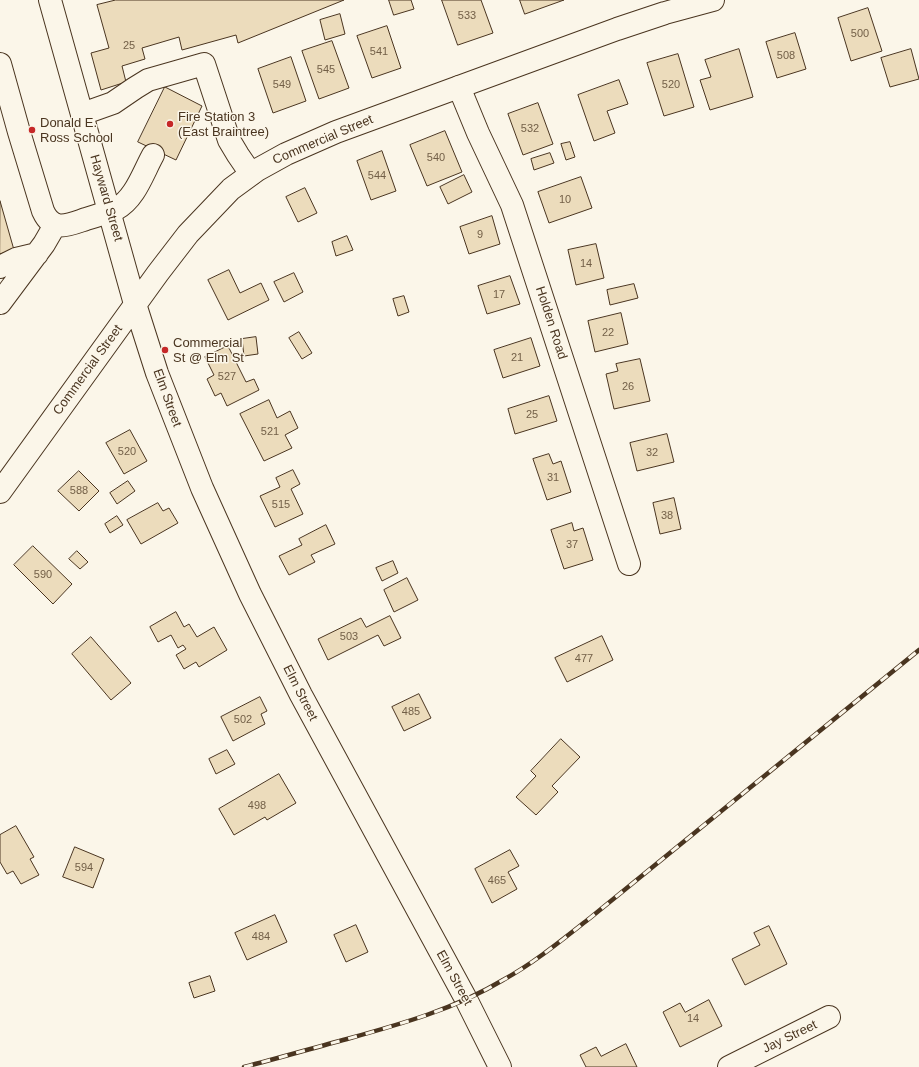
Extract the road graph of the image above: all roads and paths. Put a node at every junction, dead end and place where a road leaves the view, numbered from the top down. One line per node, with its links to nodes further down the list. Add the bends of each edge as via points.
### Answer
1 (50, 0): 5 (main road, Hayward Street)
2 (714, 0): 4 (main road, Commercial Street, via 617,29)
3 (0, 64): 9 (main road, via 43,211)
4 (459, 87): 7 (main road, Commercial Street, via 336,132 272,161); 15 (main road, Holden Road, via 514,212)
5 (82, 114): 7 (main road, via 114,103 148,80 204,64 229,140); 8 (main road, Hayward Street)
6 (153, 155): 8 (main road, via 128,201)
7 (251, 174): 13 (main road, Commercial Street, via 231,189 188,234)
8 (109, 212): 9 (main road, via 67,226); 13 (main road, Hayward Street)
9 (55, 224): 10 (main road)
10 (37, 254): 11 (main road, via 16,259); 12 (main road)
11 (0, 267)
12 (0, 303)
13 (135, 304): 14 (main road, Commercial Street); 17 (main road, Elm Street, via 157,373 210,507 247,587 301,695)
14 (0, 492)
15 (629, 564)
16 (829, 1017): 18 (main road, Jay Street)
17 (500, 1067)
18 (729, 1067)

